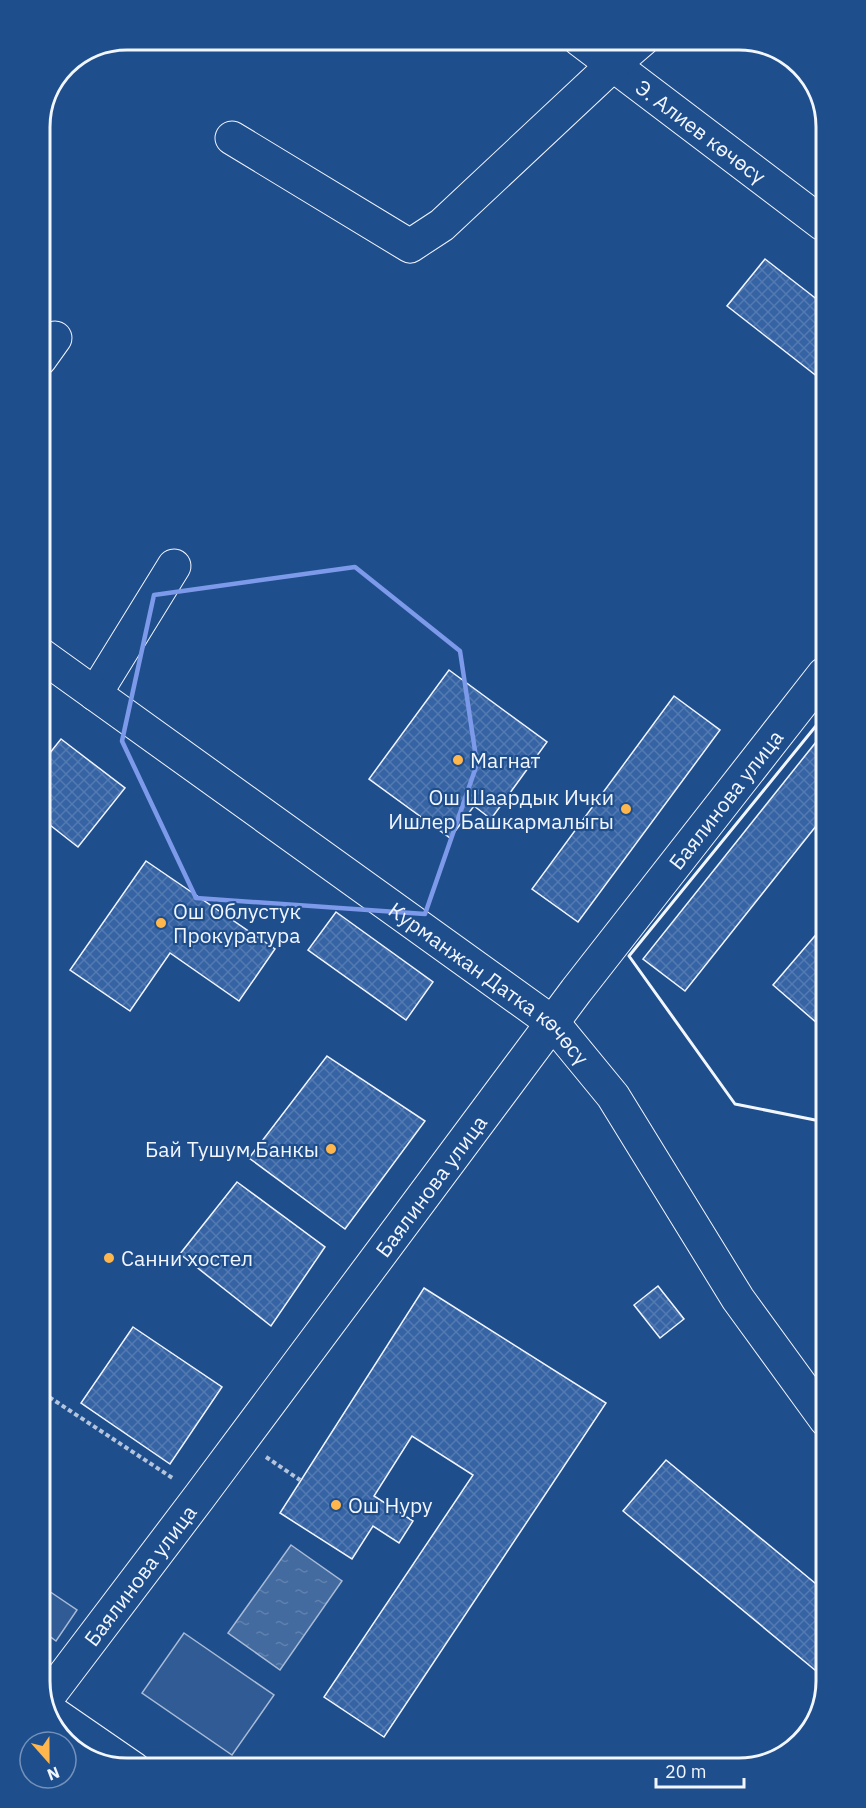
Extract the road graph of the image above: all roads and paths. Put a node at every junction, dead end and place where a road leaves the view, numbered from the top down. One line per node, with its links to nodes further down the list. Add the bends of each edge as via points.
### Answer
1 (594, 50): 3 (street, Э. Алиев көчөсү)
2 (630, 50): 3 (street)
3 (614, 64): 4 (street, via 442,225 410,246); 5 (street, Э. Алиев көчөсү)
4 (232, 138)
5 (816, 219)
6 (174, 566): 9 (street)
7 (50, 662): 9 (street, Курманжан Датка көчөсү)
8 (816, 684): 10 (street, Баялинова улица)
9 (95, 694): 10 (street, Курманжан Датка көчөсү)
10 (553, 1023): 12 (street, Курманжан Датка көчөсү, via 613,1096 738,1299); 13 (street, Баялинова улица)
11 (50, 1398): 15 (path)
12 (816, 1406)
13 (241, 1440): 14 (path); 15 (street, Баялинова улица)
14 (300, 1480)
15 (200, 1496): 16 (street, Баялинова улица)
16 (51, 1693)
17 (57, 1716): 18 (street)
18 (118, 1758)

